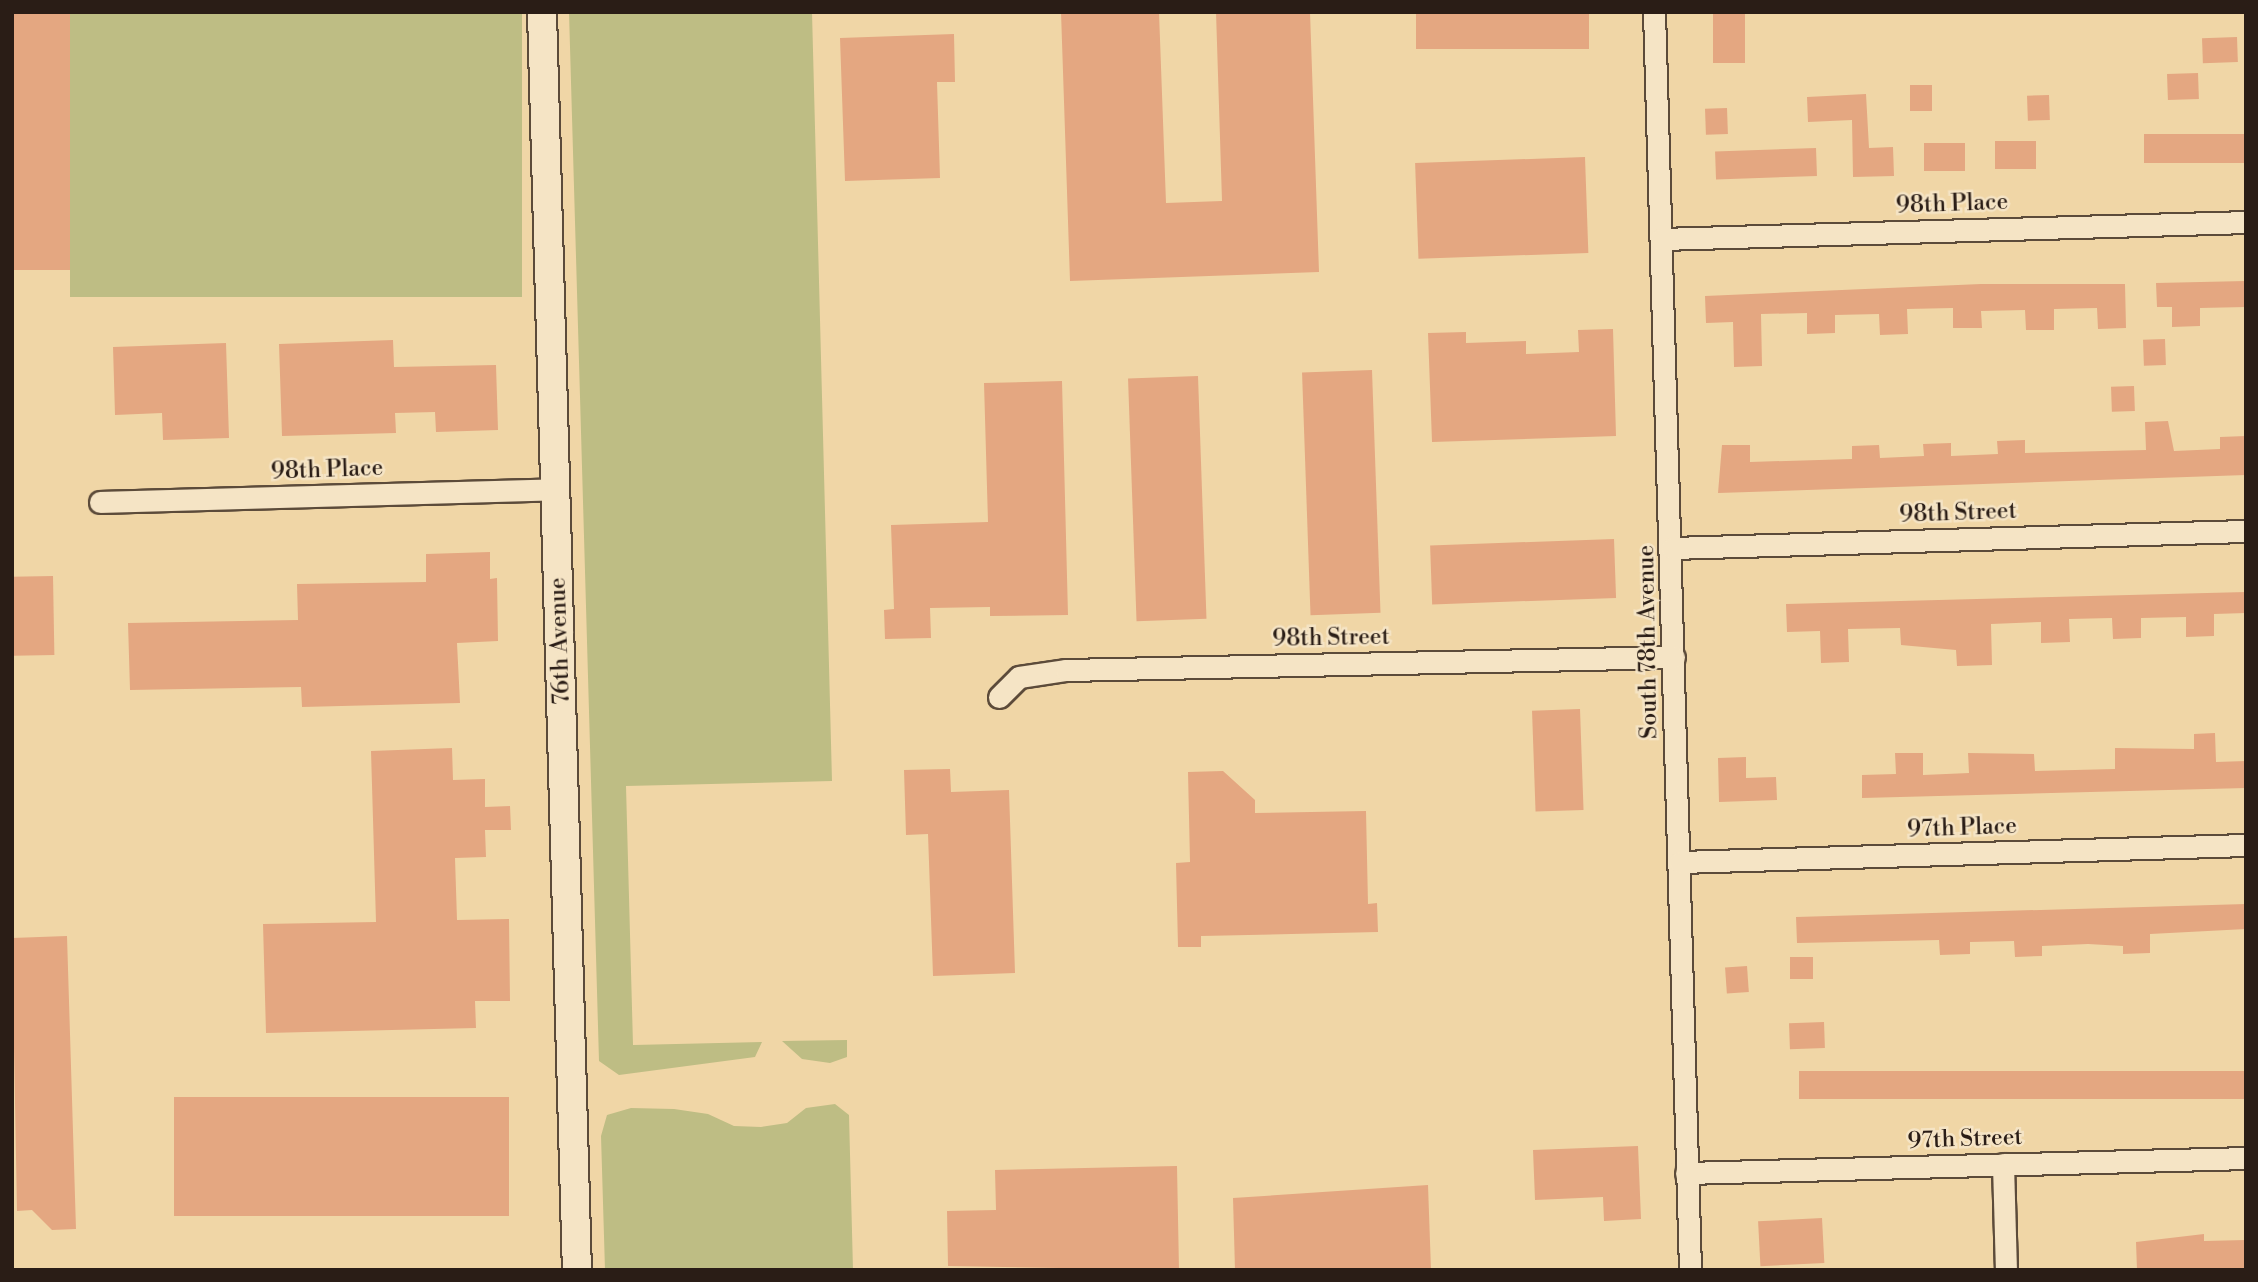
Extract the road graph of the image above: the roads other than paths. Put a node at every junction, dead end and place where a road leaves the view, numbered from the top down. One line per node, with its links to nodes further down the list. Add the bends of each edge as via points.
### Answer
1 (542, 12): 5 (street, 76th Avenue)
2 (1654, 12): 4 (street, South 78th Avenue)
3 (2246, 222): 4 (street, 98th Place)
4 (1661, 239): 8 (street, South 78th Avenue)
5 (556, 489): 6 (street, 98th Place); 16 (street, 76th Avenue)
6 (100, 502)
7 (2246, 531): 8 (street, 98th Street)
8 (1672, 548): 9 (street, South 78th Avenue)
9 (1674, 656): 10 (street, 98th Street, via 1066,670 1019,677); 12 (street, South 78th Avenue)
10 (999, 697)
11 (2246, 845): 12 (street, 97th Place)
12 (1680, 862): 15 (street, South 78th Avenue)
13 (2246, 1158): 14 (street, 97th Street)
14 (2003, 1164): 15 (street, 97th Street); 18 (street)
15 (1686, 1173): 17 (street, South 78th Avenue)
16 (577, 1270)
17 (1690, 1270)
18 (2006, 1270)

